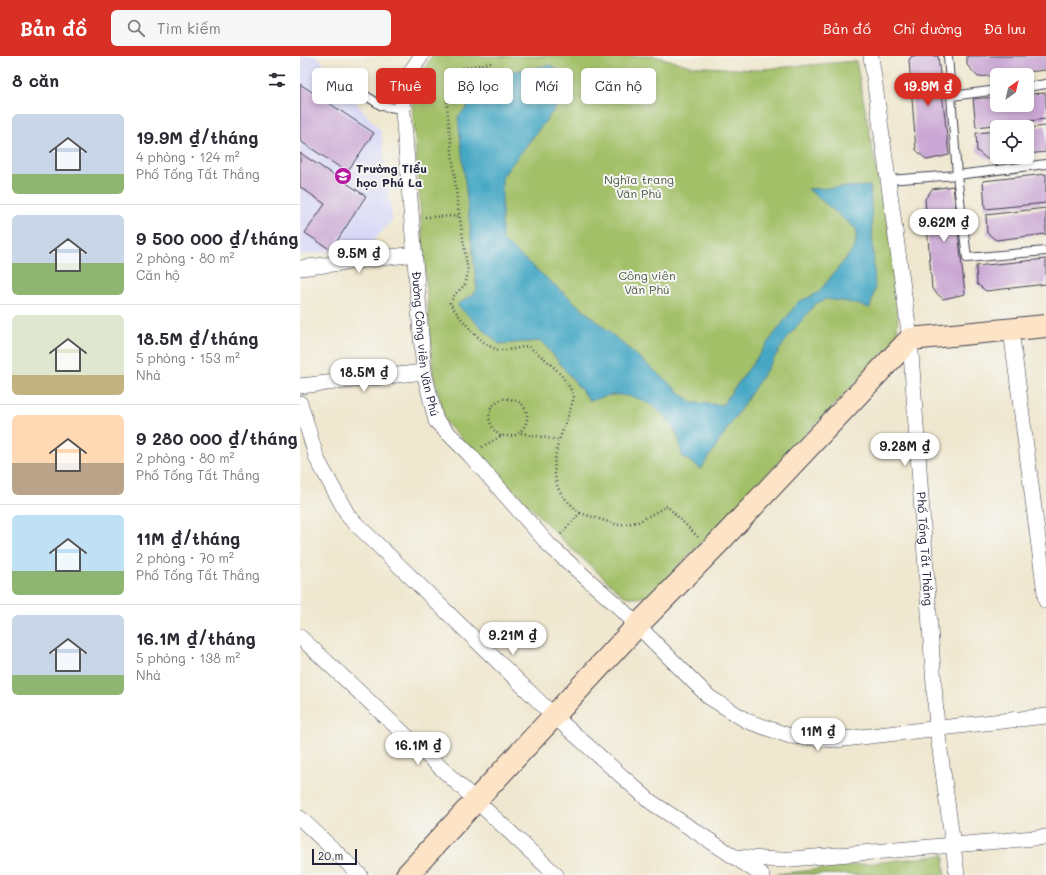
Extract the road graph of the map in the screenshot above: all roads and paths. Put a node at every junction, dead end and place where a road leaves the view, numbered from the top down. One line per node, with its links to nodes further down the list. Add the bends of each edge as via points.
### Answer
1 (421, 56): 10 (street, Đường Công viên Văn Phú, via 401,87)
2 (871, 56): 13 (street, Phố Tống Tất Thắng)
3 (948, 56): 8 (lane)
4 (491, 63): 14 (path, via 461,68 451,80 447,105)
5 (1046, 84): 6 (lane)
6 (1034, 86)
7 (990, 91): 8 (lane)
8 (952, 96): 12 (lane)
9 (368, 97): 10 (lane, via 382,106)
10 (403, 109): 15 (street, Đường Công viên Văn Phú)
11 (1046, 164): 12 (lane)
12 (957, 175): 13 (lane); 16 (lane, via 967,258)
13 (888, 180): 21 (street, Phố Tống Tất Thắng)
14 (459, 216): 15 (path); 27 (path, via 468,272 465,285 450,303 486,344 496,350 527,346 556,368 574,396)
15 (411, 218): 17 (street, Đường Công viên Văn Phú)
16 (1046, 251)
17 (415, 254): 18 (street); 22 (street, Đường Công viên Văn Phú)
18 (300, 268)
19 (1046, 326): 20 (street)
20 (1011, 330): 21 (street); 32 (street)
21 (910, 340): 31 (street); 37 (street, Phố Tống Tất Thắng)
22 (424, 372): 23 (street); 28 (street, Đường Công viên Văn Phú, via 436,421)
23 (300, 386)
24 (300, 403): 35 (street, via 317,459 350,517)
25 (520, 433): 26 (path, via 514,436); 26 (path, via 527,421 525,408 515,399 502,399 491,407 489,420 491,427); 27 (path)
26 (501, 436): 28 (path)
27 (558, 440): 29 (path, via 554,466 559,491)
28 (470, 455): 30 (street, Đường Công viên Văn Phú)
29 (580, 513): 30 (path); 31 (path, via 618,525 638,522 667,506)
30 (550, 546): 33 (street, Đường Công viên Văn Phú)
31 (712, 550): 33 (street)
32 (1046, 601)
33 (637, 626): 35 (street); 37 (street, Đường Công viên Văn Phú, via 709,697 747,721 790,736 835,740)
34 (300, 637): 38 (street)
35 (554, 716): 38 (street); 42 (street, via 651,802)
36 (1046, 716): 37 (street, Đường Công viên Văn Phú)
37 (937, 728): 41 (street, Phố Tống Tất Thắng)
38 (475, 801): 44 (street); 45 (street)
39 (300, 818): 43 (street)
40 (1046, 837): 41 (street)
41 (953, 845): 42 (street, via 780,860); 47 (street, Phố Tống Tất Thắng)
42 (736, 857): 46 (street)
43 (360, 875)
44 (407, 875)
45 (556, 875)
46 (762, 875)
47 (957, 875)

